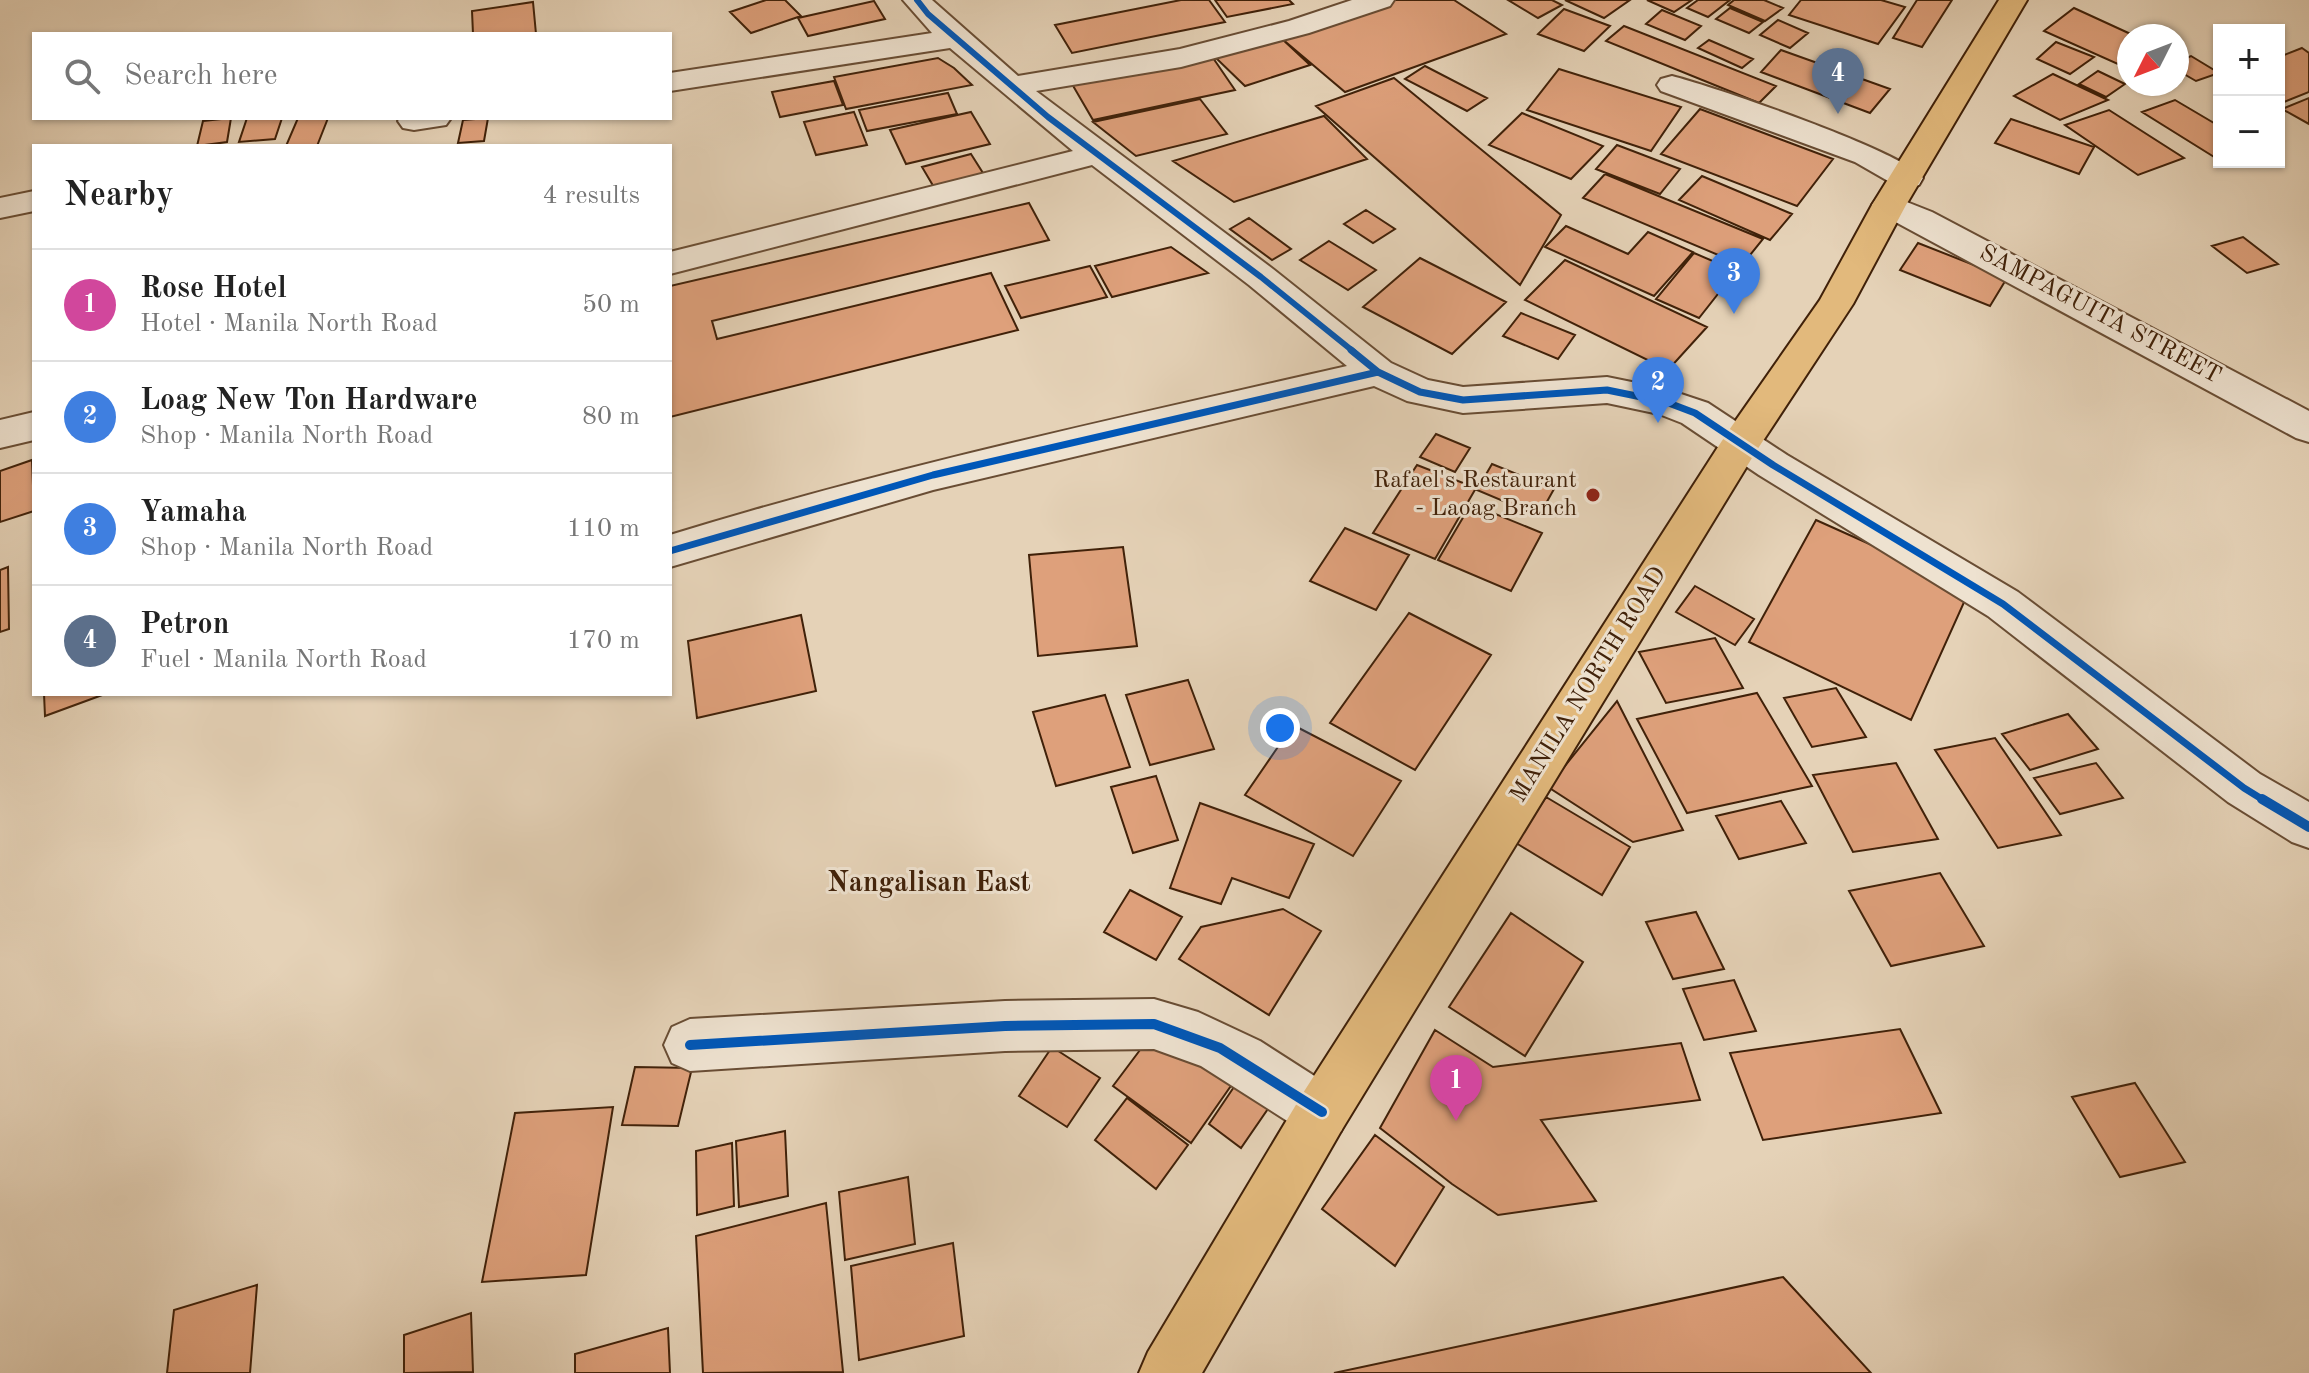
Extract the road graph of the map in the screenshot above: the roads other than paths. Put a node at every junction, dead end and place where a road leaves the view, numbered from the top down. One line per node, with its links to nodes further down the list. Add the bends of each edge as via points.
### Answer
1 (917, 0): 4 (street)
2 (1380, 0): 7 (street, via 1181,58)
3 (2013, 0): 9 (highway, MANILA NORTH ROAD)
4 (956, 38): 5 (street); 7 (street)
5 (672, 82)
6 (1672, 85): 9 (street, SAMPAGUITA STREET, via 1866,155)
7 (1012, 86): 8 (street)
8 (1098, 154): 12 (street); 13 (street)
9 (1898, 192): 15 (street, SAMPAGUITA STREET, via 1920,219); 17 (highway, MANILA NORTH ROAD, via 1835,304)
10 (32, 201): 11 (street)
11 (0, 208)
12 (672, 262)
13 (1378, 372): 17 (street, via 1420,392 1463,400 1607,390 1695,413); 18 (street, via 897,485)
14 (32, 426): 16 (street)
15 (2309, 428)
16 (0, 434)
17 (1741, 443): 19 (street, via 2003,604 2244,788); 21 (highway, MANILA NORTH ROAD)
18 (672, 550)
19 (2309, 827)
20 (690, 1045): 21 (street, via 1005,1026 1154,1024 1177,1028 1260,1071)
21 (1322, 1112): 22 (highway, MANILA NORTH ROAD)
22 (1169, 1373)

